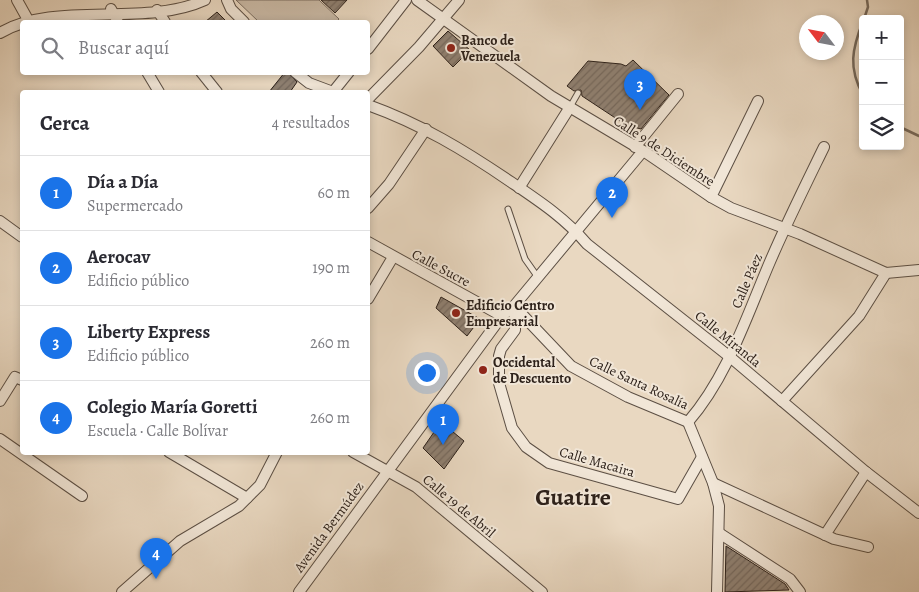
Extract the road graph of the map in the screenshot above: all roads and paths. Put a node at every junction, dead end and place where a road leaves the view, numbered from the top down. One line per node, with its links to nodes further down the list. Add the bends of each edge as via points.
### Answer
1 (16, 0): 9 (street)
2 (205, 0): 8 (street, via 190,7)
3 (226, 0): 14 (street)
4 (406, 0): 17 (street)
5 (418, 0): 10 (street, Calle 9 de Diciembre)
6 (459, 0): 10 (street)
7 (111, 9): 8 (street); 9 (street, via 64,7); 12 (street)
8 (156, 10): 13 (street)
9 (27, 18): 11 (street)
10 (445, 18): 28 (street); 31 (street, Calle 9 de Diciembre)
11 (23, 20)
12 (117, 20)
13 (163, 20)
14 (242, 20)
15 (20, 22): 16 (street)
16 (0, 33)
17 (370, 46)
18 (149, 75): 22 (street)
19 (204, 75): 23 (street)
20 (298, 75): 24 (street)
21 (347, 75): 25 (street)
22 (158, 90)
23 (216, 90)
24 (328, 90)
25 (335, 90)
26 (578, 93): 31 (lane)
27 (678, 94): 34 (street, Avenida Bermúdez)
28 (370, 97)
29 (758, 101): 36 (street)
30 (370, 106): 32 (street, Calle Miranda, via 406,118)
31 (570, 108): 34 (street, Calle 9 de Diciembre); 35 (street)
32 (426, 130): 35 (street, Calle Miranda, via 464,150); 37 (street)
33 (824, 147): 40 (street, Calle Páez)
34 (639, 149): 36 (street, Calle 9 de Diciembre); 41 (street, Avenida Bermúdez)
35 (519, 188): 41 (street, Calle Miranda)
36 (710, 197): 40 (street, Calle 9 de Diciembre)
37 (370, 206)
38 (508, 209): 47 (lane, via 525,259)
39 (0, 221): 42 (street)
40 (784, 228): 46 (street, Calle 9 de Diciembre); 51 (street, Calle Páez)
41 (576, 231): 47 (street, Avenida Bermúdez); 51 (street, Calle Miranda)
42 (20, 236)
43 (370, 243): 44 (street, Calle Sucre)
44 (392, 257): 48 (street); 50 (street, Calle Sucre)
45 (919, 270): 46 (street, Calle 9 de Diciembre)
46 (886, 273): 54 (street, via 859,316)
47 (537, 276): 49 (street, Avenida Bermúdez)
48 (370, 296)
49 (514, 306): 50 (street, Avenida Bermúdez); 55 (street, Calle Santa Rosalía, via 571,366); 62 (street, Calle Macaira, via 515,330 498,356 499,383 512,428 526,447 549,463 678,499)
50 (502, 316): 63 (street, Avenida Bermúdez)
51 (730, 357): 54 (street, Calle Miranda); 55 (street, Calle Páez, via 704,405)
52 (20, 379): 53 (street, via 15,377)
53 (0, 401)
54 (782, 401): 64 (street, Calle Miranda)
55 (688, 422): 62 (street)
56 (0, 438): 57 (street)
57 (20, 452)
58 (24, 455): 66 (street)
59 (174, 455): 67 (street)
60 (275, 455): 67 (street, via 260,485)
61 (359, 455): 63 (street, Calle 19 de Abril)
62 (702, 457): 65 (street)
63 (387, 470): 73 (street, Avenida Bermúdez); 74 (street, Calle 19 de Abril, via 416,487)
64 (866, 472): 68 (street, Calle Miranda); 70 (street)
65 (713, 483): 69 (street, via 720,506); 70 (street)
66 (82, 496)
67 (247, 498): 72 (street, via 180,541)
68 (919, 513)
69 (719, 533): 75 (street); 76 (street, via 790,579)
70 (825, 535): 71 (street)
71 (868, 547)
72 (122, 592)
73 (299, 592)
74 (542, 592)
75 (717, 592)
76 (800, 592)

